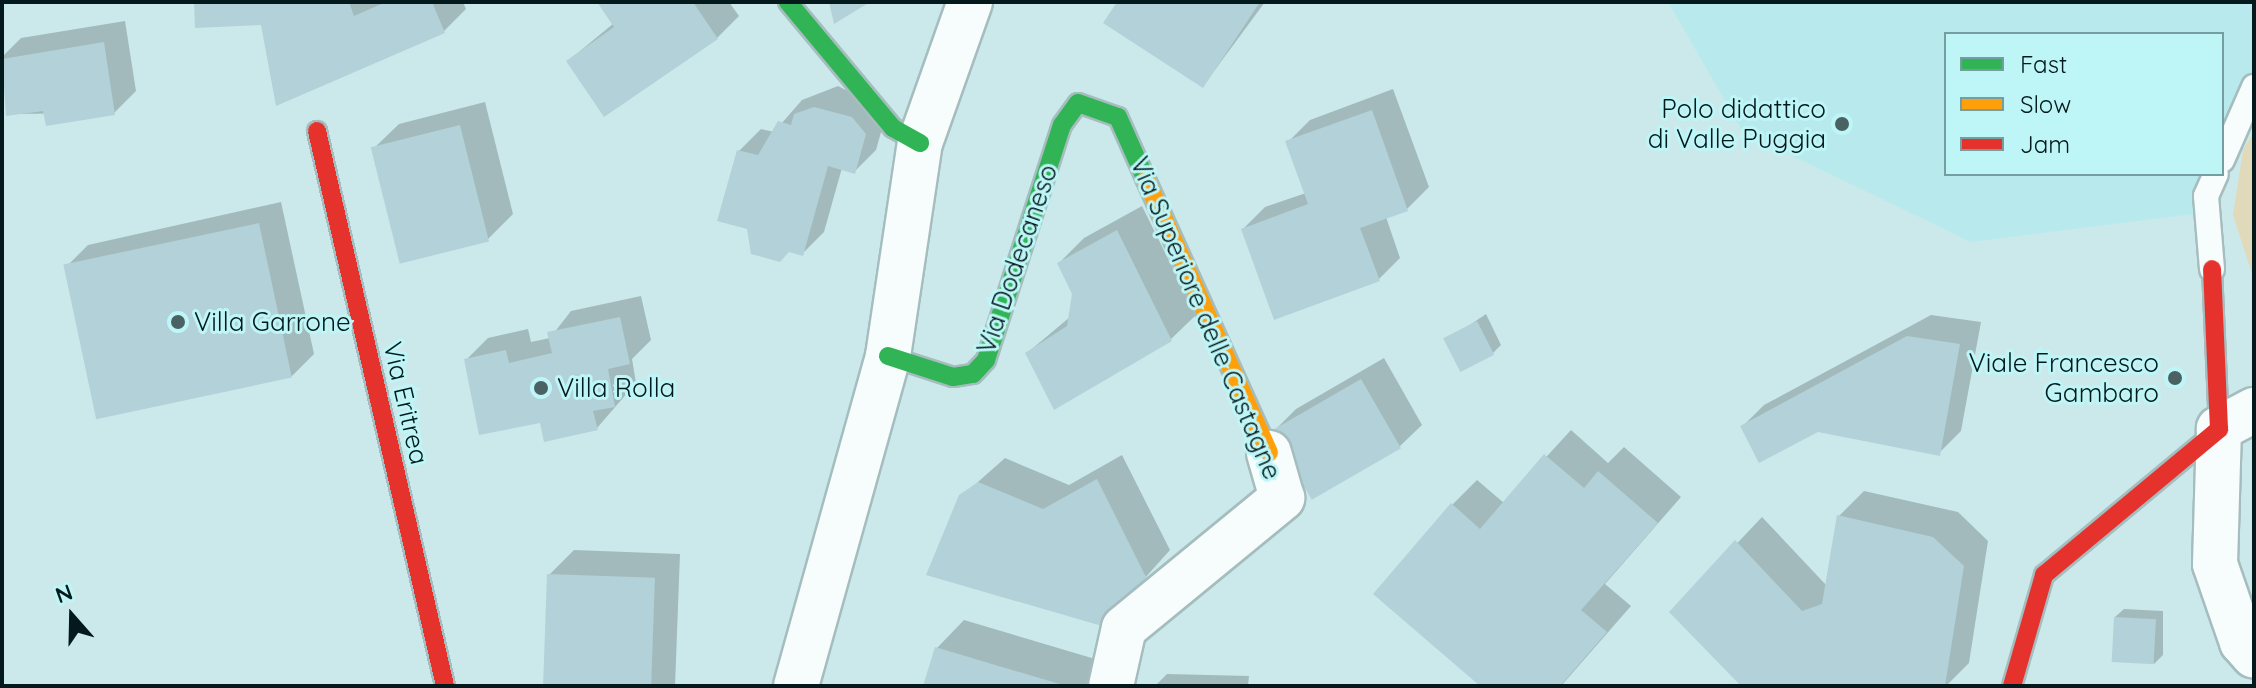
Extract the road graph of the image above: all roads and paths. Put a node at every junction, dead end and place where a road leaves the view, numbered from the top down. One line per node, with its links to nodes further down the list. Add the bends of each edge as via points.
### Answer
1 (788, 2): 6 (street, via 893,128)
2 (970, 2): 6 (street)
3 (2254, 87): 7 (lane)
4 (1118, 117): 10 (street, Via Dodecaneso, via 1078,103 1062,125 986,360 973,374 953,377); 12 (street, Via Superiore delle Castagne)
5 (317, 131): 14 (street, Via Eritrea)
6 (920, 143): 10 (street)
7 (2224, 155)
8 (2215, 176): 9 (lane, via 2206,196)
9 (2212, 269): 11 (street)
10 (888, 356): 15 (street)
11 (2237, 419): 13 (street, via 2215,564 2242,642); 17 (street, via 2044,575)
12 (1269, 453): 16 (street, Via Superiore delle Castagne, via 1282,498 1124,628)
13 (2254, 656)
14 (445, 686)
15 (796, 686)
16 (1111, 686)
17 (2012, 686)

